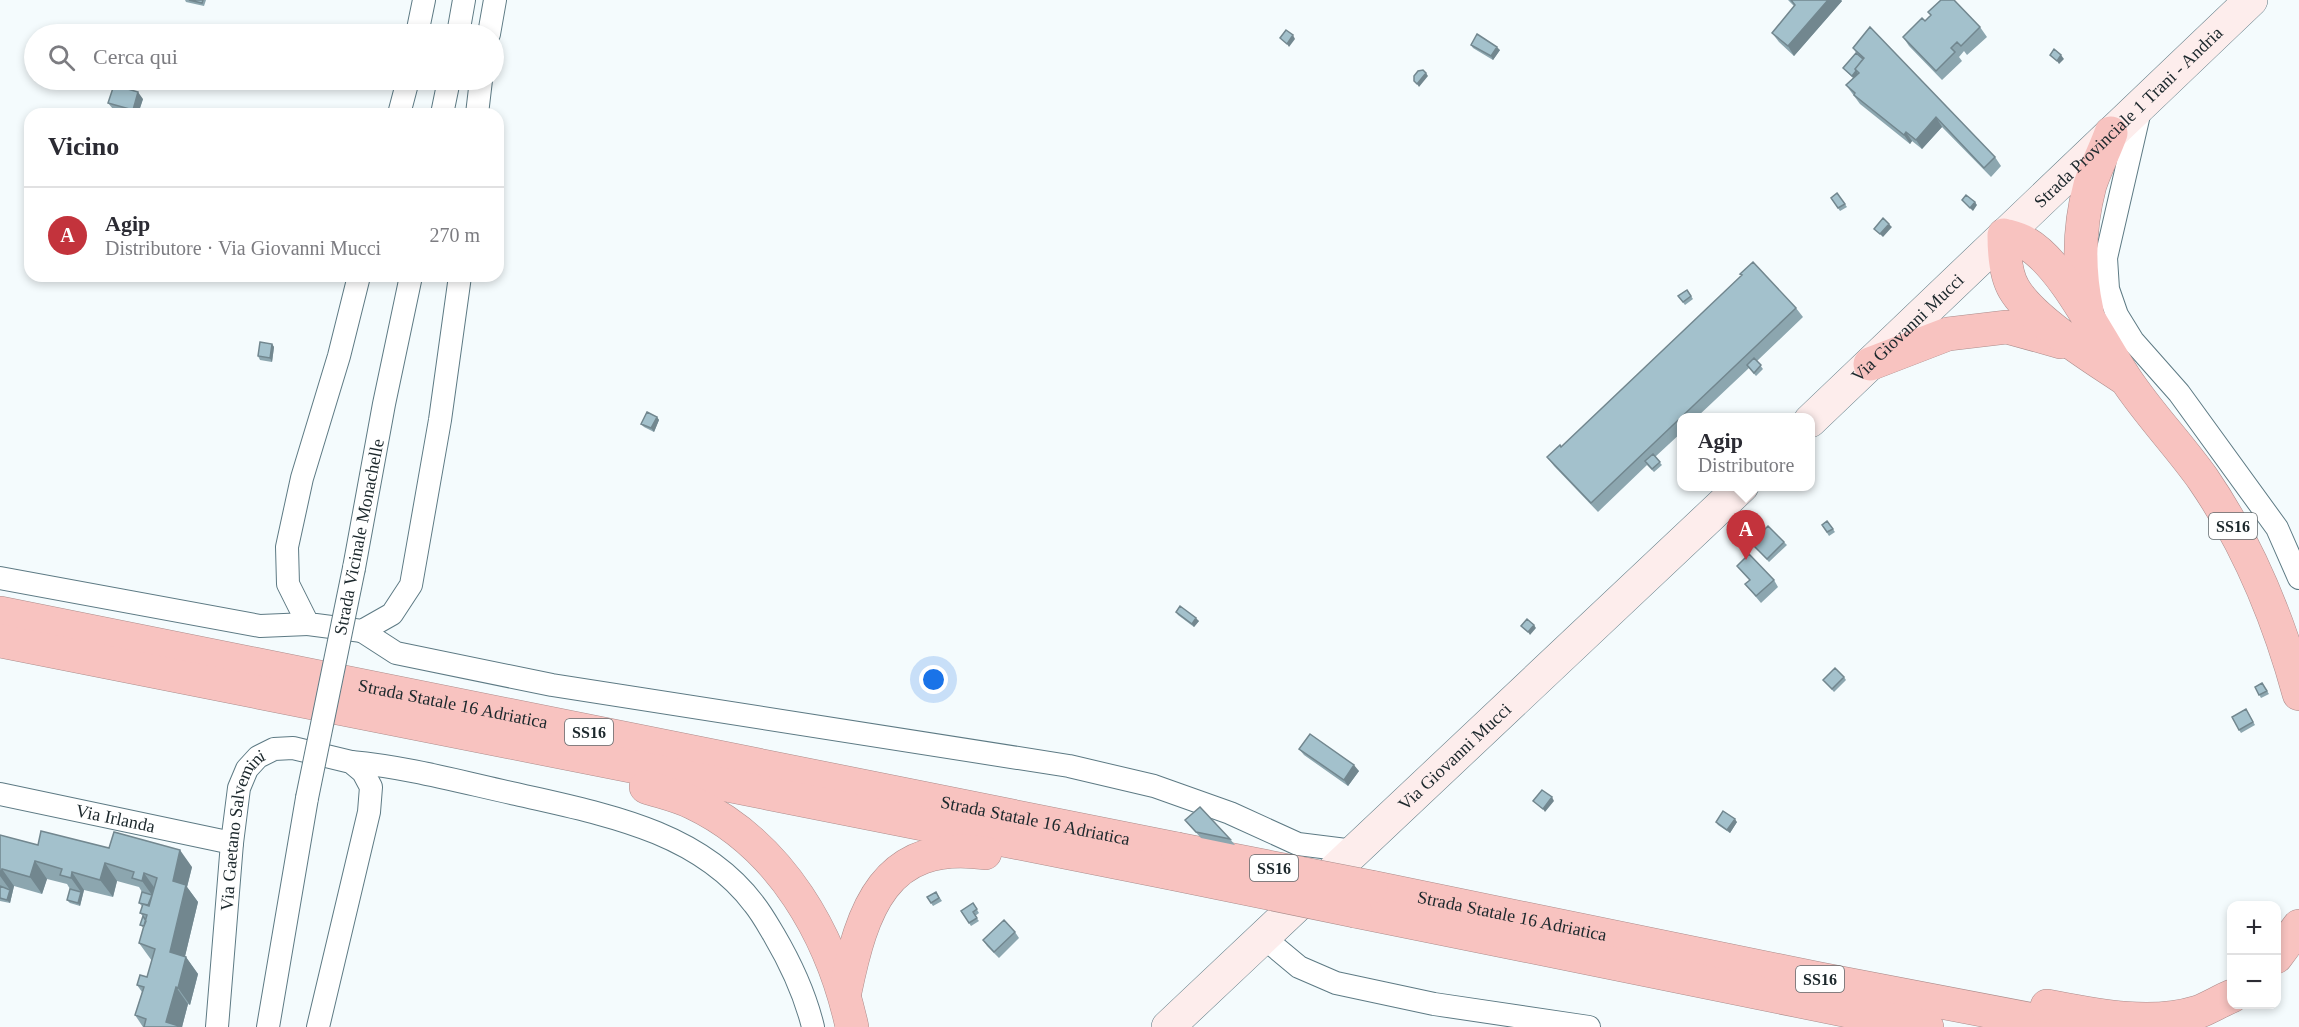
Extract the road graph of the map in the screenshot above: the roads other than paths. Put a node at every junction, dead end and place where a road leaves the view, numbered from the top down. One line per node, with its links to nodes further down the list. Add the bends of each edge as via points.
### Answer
1 (424, 0): 5 (street)
2 (464, 0): 6 (street)
3 (495, 0): 7 (street)
4 (2251, 0): 11 (main road, Strada Provinciale 1 Trani - Andria)
5 (419, 24)
6 (460, 24)
7 (491, 24)
8 (405, 90): 12 (street)
9 (447, 90): 13 (street)
10 (480, 90): 14 (street)
11 (2142, 104): 15 (main road, Strada Provinciale 1 Trani - Andria); 25 (street, via 2106,258 2108,289 2117,315 2133,341 2180,393 2277,528)
12 (401, 108)
13 (443, 108)
14 (478, 108)
15 (2111, 133): 16 (main road, Strada Provinciale 1 Trani - Andria); 20 (highway, via 2090,185 2081,240)
16 (2004, 235): 20 (highway, SS16, via 2025,242 2044,256); 20 (highway, SS16, via 2003,255 2013,288 2028,308); 21 (main road, Via Giovanni Mucci)
17 (358, 282): 27 (street, via 302,478 287,548 288,584)
18 (410, 282): 45 (street, Strada Vicinale Monachelle, bridge, via 307,798)
19 (458, 282): 28 (street, via 438,432 411,585 392,614)
20 (2084, 333): 21 (highway, SS16, via 2043,335 2007,327 1948,334); 30 (highway, SS16, via 2189,460 2235,530 2273,609)
21 (1870, 364): 22 (main road, Via Giovanni Mucci)
22 (1815, 416)
23 (1737, 491): 35 (main road, Via Giovanni Mucci)
24 (0, 578): 27 (street, via 260,626)
25 (2299, 578)
26 (0, 613): 36 (highway, Strada Statale 16 Adriatica / SS16)
27 (308, 624): 28 (street)
28 (363, 631): 35 (street, via 396,653 552,685 1069,766 1154,786 1230,813 1298,844)
29 (0, 641): 31 (highway, Strada Statale 16 Adriatica / SS16)
30 (2299, 694)
31 (601, 761): 36 (highway, Strada Statale 16 Adriatica / SS16); 42 (highway, SS16, via 622,779 693,803 736,829 770,859 799,896)
32 (351, 762): 34 (street, Via Gaetano Salvemini, via 292,748 274,749 258,757 247,769 239,788); 46 (street, via 363,772 371,787 369,812); 47 (street, Via Gaetano Salvemini, via 390,765 614,818 687,846 715,866 754,904 800,984)
33 (0, 794): 34 (street, Via Irlanda)
34 (232, 843): 44 (street, Via Gaetano Salvemini)
35 (1354, 851): 39 (main road, Via Giovanni Mucci)
36 (1176, 862): 37 (highway, Strada Statale 16 Adriatica / SS16, bridge); 42 (highway, SS16, via 1107,870 961,850 923,857 885,884 866,913)
37 (1363, 899): 41 (highway, Strada Statale 16 Adriatica / SS16); 51 (highway, Strada Statale 16 Adriatica / SS16)
38 (2299, 926): 40 (highway)
39 (1263, 937): 49 (main road, Via Giovanni Mucci); 50 (street, via 1299,967 1336,983 1434,1004)
40 (2278, 955)
41 (1820, 979): 43 (highway, SS16, via 1927,983 2105,1017 2150,1020 2196,1013); 52 (highway, Strada Statale 16 Adriatica / SS16)
42 (844, 992): 48 (highway, SS16)
43 (2227, 998)
44 (217, 1027)
45 (268, 1027)
46 (318, 1027)
47 (813, 1027)
48 (852, 1027)
49 (1168, 1027)
50 (1589, 1027)
51 (1927, 1027)
52 (2071, 1027)

